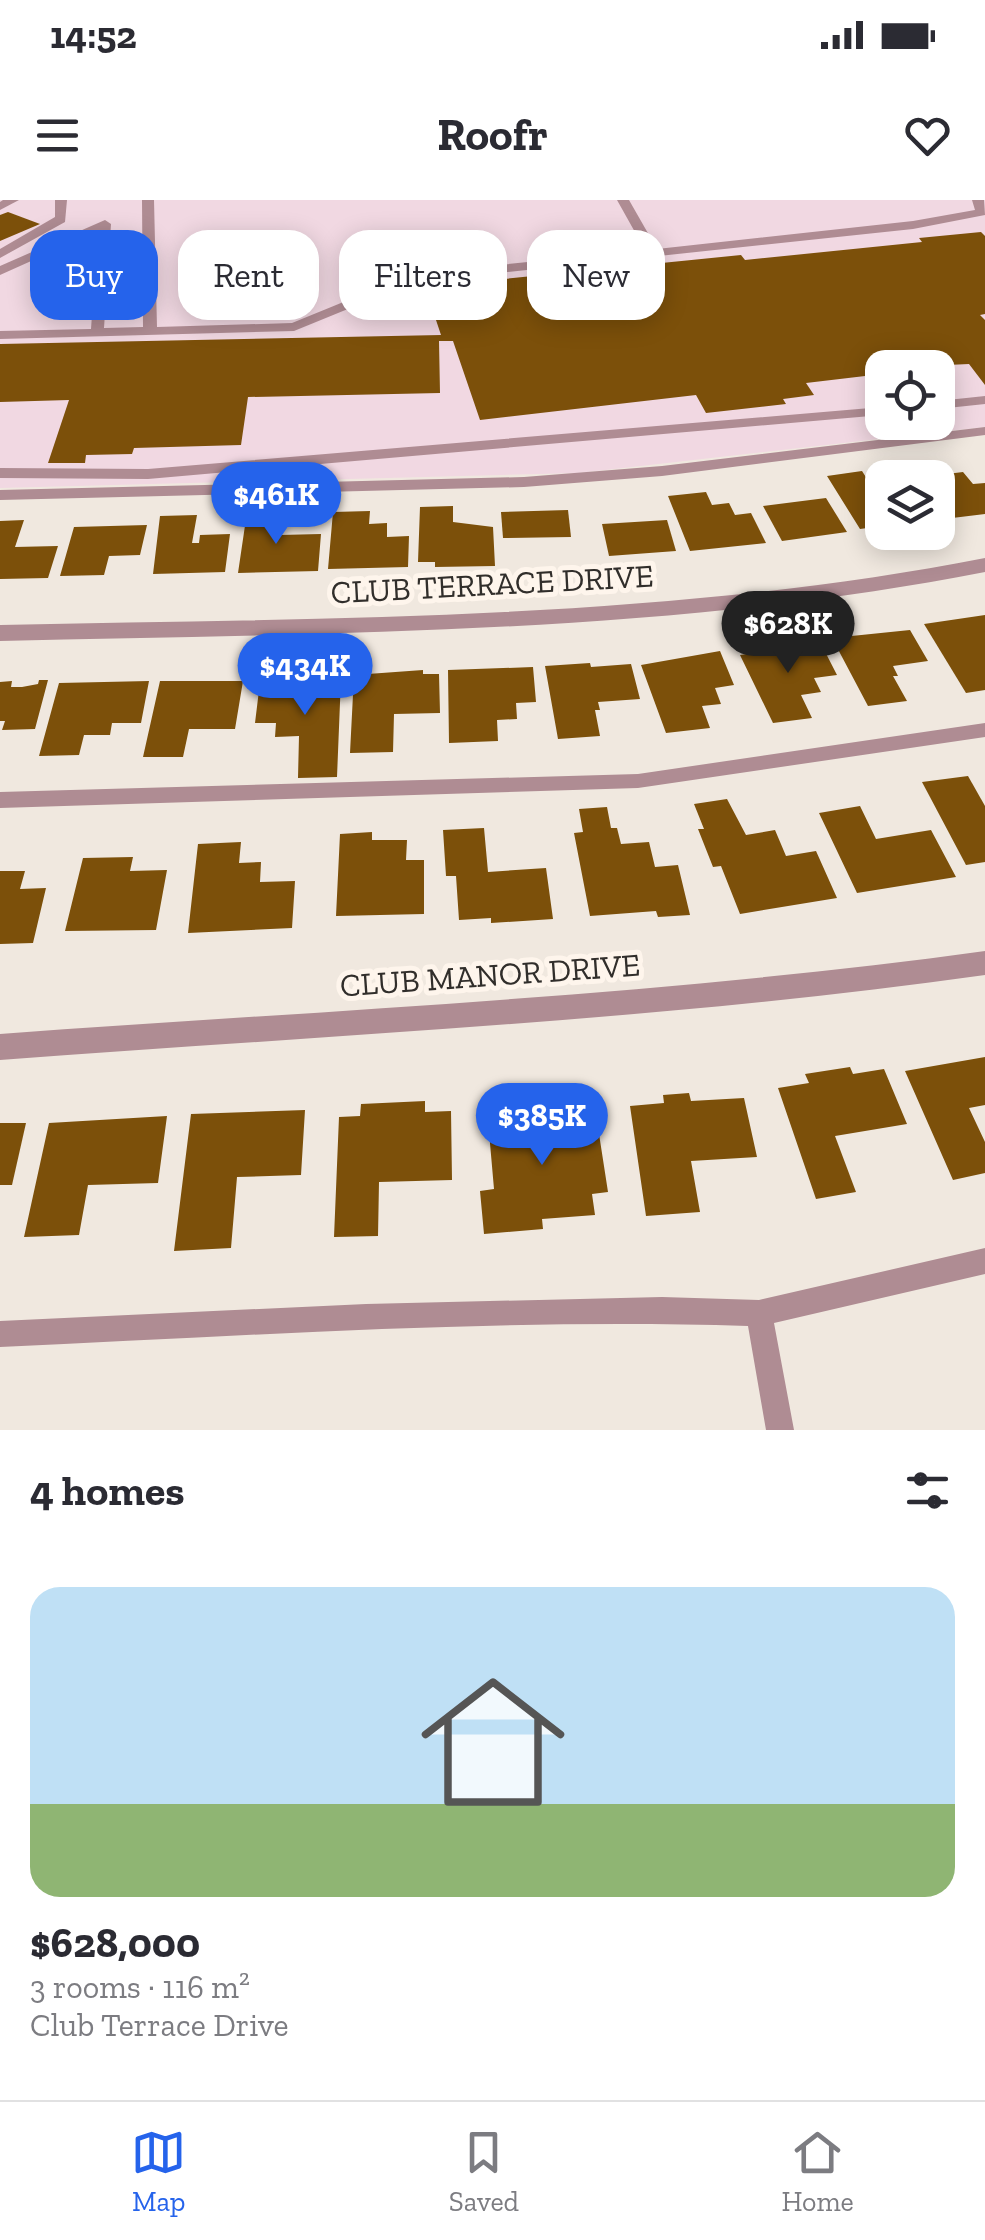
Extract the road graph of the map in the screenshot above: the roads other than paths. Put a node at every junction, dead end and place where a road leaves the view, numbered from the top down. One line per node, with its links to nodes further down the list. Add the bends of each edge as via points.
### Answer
1 (13, 200): 5 (lane)
2 (62, 200): 8 (lane, via 62,218)
3 (148, 200): 13 (lane)
4 (622, 200): 7 (lane)
5 (0, 206)
6 (982, 209): 9 (lane, via 913,225)
7 (640, 230)
8 (0, 250)
9 (665, 252)
10 (527, 266): 13 (lane, via 412,278 306,326)
11 (0, 270): 12 (lane, via 105,224)
12 (97, 332): 13 (lane); 14 (lane)
13 (150, 332)
14 (0, 335)
15 (985, 400): 16 (lane)
16 (955, 403)
17 (865, 412): 19 (lane, via 148,474)
18 (985, 431): 20 (lane, via 524,482)
19 (0, 473)
20 (0, 495)
21 (985, 565): 22 (street, CLUB TERRACE DRIVE, via 778,598 616,611)
22 (0, 633)
23 (985, 730): 24 (lane, via 638,782)
24 (0, 800)
25 (985, 963): 26 (street, CLUB MANOR DRIVE, via 651,998)
26 (0, 1047)
27 (985, 1261): 28 (lane)
28 (759, 1313): 29 (lane, via 366,1317); 30 (lane)
29 (0, 1334)
30 (780, 1430)

